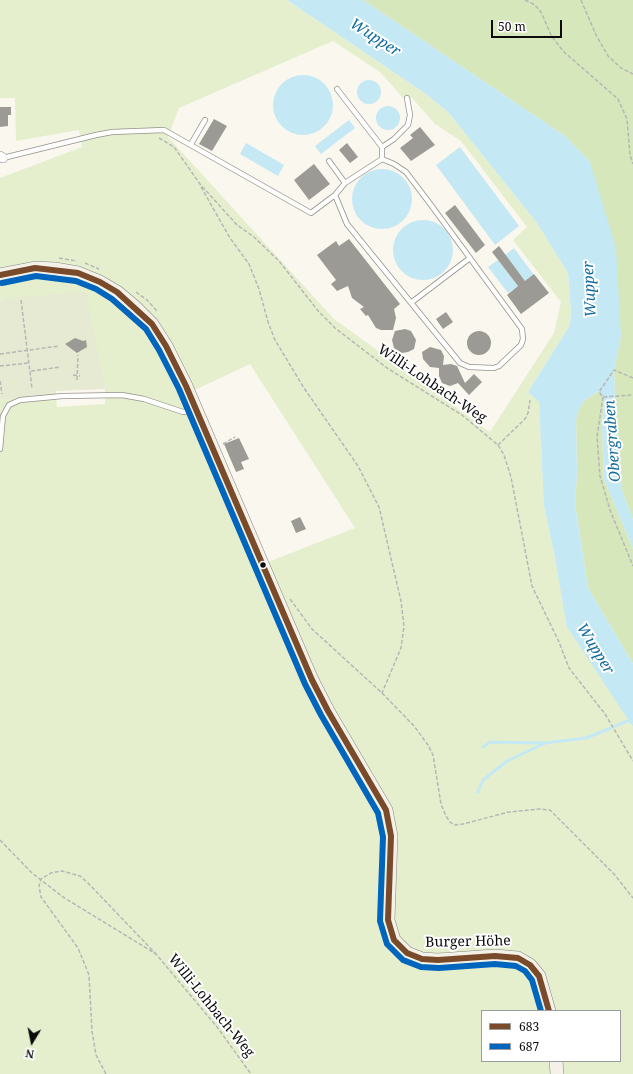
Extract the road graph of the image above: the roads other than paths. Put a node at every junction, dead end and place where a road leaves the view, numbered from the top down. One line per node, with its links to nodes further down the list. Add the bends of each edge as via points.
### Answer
1 (338, 89): 5 (lane)
2 (407, 98): 5 (lane, via 410,115 408,125)
3 (205, 120): 4 (lane)
4 (191, 144): 6 (lane, via 169,131 143,130 96,135); 10 (lane, via 311,213)
5 (382, 147): 7 (lane)
6 (1, 157)
7 (382, 159): 9 (lane); 11 (lane, via 406,172)
8 (329, 161): 9 (lane)
9 (345, 183): 10 (lane)
10 (335, 195): 13 (lane, via 348,224)
11 (470, 258): 13 (lane); 13 (lane, via 523,333 521,345 499,366 478,368 460,363)
12 (0, 275): 14 (main road, Burger Höhe, via 35,268 72,271 100,282 123,296 158,333)
13 (412, 302)
14 (196, 410): 15 (lane, via 183,412 129,396 56,396 20,400 9,406 2,420); 16 (main road, Burger Höhe, via 322,700 378,793 387,814 391,836 388,914 394,940 407,953 422,959 495,956 518,958 530,965 539,976)
15 (0, 449)
16 (549, 1010)
17 (556, 1062): 18 (main road)
18 (557, 1074)

